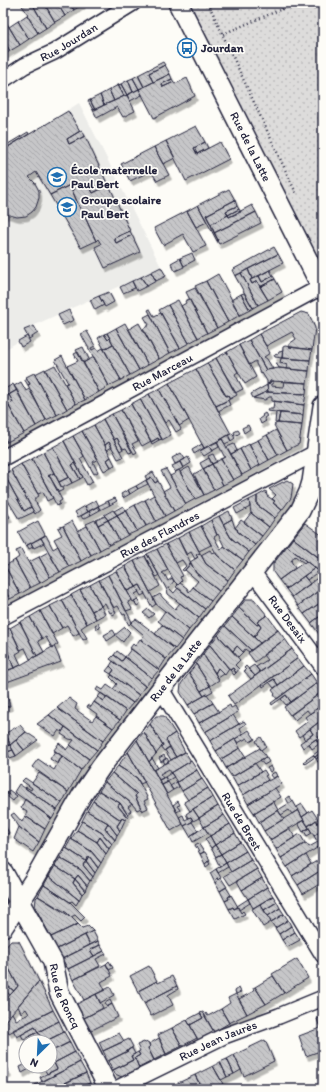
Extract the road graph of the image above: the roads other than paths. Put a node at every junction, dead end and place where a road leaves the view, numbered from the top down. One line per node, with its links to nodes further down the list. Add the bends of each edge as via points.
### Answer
1 (133, 3): 3 (street, Rue Jourdan)
2 (178, 3): 4 (street, Rue de la Latte)
3 (3, 80)
4 (322, 289): 7 (street, Rue Marceau)
5 (323, 406): 6 (street, Rue de la Latte)
6 (317, 452): 8 (street, Rue de la Latte, via 312,482 305,502); 9 (street, Rue des Flandres)
7 (3, 458)
8 (252, 572): 10 (street, Rue Desaix); 11 (street, Rue de la Latte)
9 (3, 617)
10 (323, 667)
11 (161, 689): 13 (street, Rue de la Latte, via 86,789); 15 (street, Rue de Brest)
12 (3, 872): 13 (street, Rue de Roncq)
13 (20, 904): 14 (street, Rue de la Latte); 17 (street, Rue de Roncq, via 53,962 59,992)
14 (3, 927)
15 (323, 955)
16 (323, 998): 18 (street, Rue Jean Jaurès, via 224,1036)
17 (109, 1089)
18 (116, 1089)

